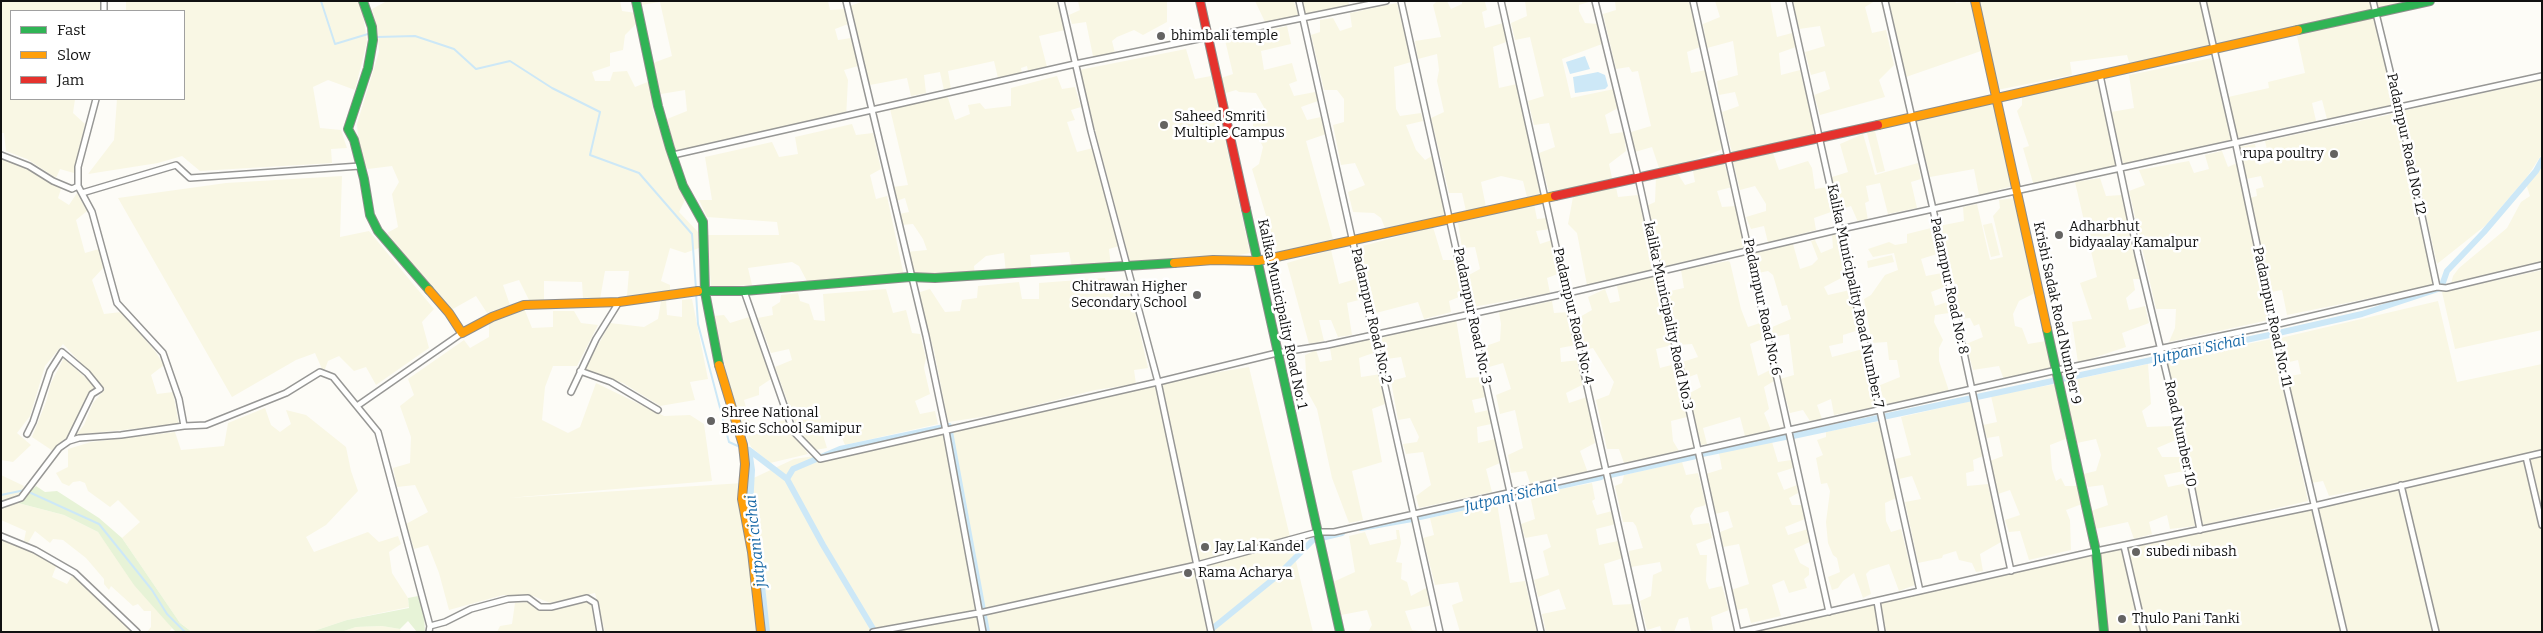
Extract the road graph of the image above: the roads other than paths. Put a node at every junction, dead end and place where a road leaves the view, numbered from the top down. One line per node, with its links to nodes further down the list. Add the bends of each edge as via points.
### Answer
1 (363, 1): 35 (street, via 372,26 373,40 368,68 348,129)
2 (636, 1): 33 (street, via 658,106)
3 (846, 1): 28 (street)
4 (1061, 1): 22 (street)
5 (1200, 1): 20 (street, Kalika Municipality Road No: 1)
6 (1299, 1): 19 (street, Padampur Road No: 2)
7 (1386, 1): 19 (street)
8 (1401, 1): 43 (street, Padampur Road No: 3)
9 (1501, 1): 41 (street, Padampur Road No: 4)
10 (1596, 1): 37 (street, kalika Municipality Road No.3)
11 (1693, 1): 34 (street, Padampur Road No: 6)
12 (1790, 1): 30 (street, Kalika Municipality Road Number 7)
13 (1885, 1): 29 (street, Padampur Road No: 8)
14 (1975, 1): 25 (street, Krishi Sadak Road Number 9)
15 (2203, 1): 21 (street, Padampur Road No: 11)
16 (2372, 1): 18 (street, Padampur Road No: 12)
17 (2430, 1): 18 (street)
18 (2375, 14): 21 (street); 27 (street, Padampur Road No: 12)
19 (1304, 20): 20 (street); 45 (street, Padampur Road No: 2)
20 (1208, 36): 22 (street); 47 (street, Kalika Municipality Road No: 1)
21 (2214, 50): 23 (street); 31 (street, Padampur Road No: 11)
22 (1075, 64): 28 (street); 48 (street)
23 (2100, 74): 25 (street); 36 (street, Road Number 10)
24 (2542, 76): 27 (street)
25 (1997, 98): 29 (street); 39 (street, Krishi Sadak Road Number 9)
26 (96, 100): 38 (street, via 78,167)
27 (2400, 108): 31 (street); 52 (street, Padampur Road No: 12)
28 (873, 110): 33 (street); 51 (street)
29 (1911, 117): 30 (street); 42 (street, Padampur Road No: 8)
30 (1820, 139): 34 (street); 44 (street, Kalika Municipality Road Number 7)
31 (2236, 144): 36 (street); 58 (street, Padampur Road No: 11)
32 (1, 155): 38 (street, via 72,189)
33 (673, 155): 53 (street, via 683,186 703,222)
34 (1729, 158): 37 (street); 46 (street, Padampur Road No: 6)
35 (360, 166): 40 (street, via 190,178 176,165); 59 (street, via 370,214 378,231)
36 (2120, 170): 39 (street); 61 (street, Road Number 10)
37 (1638, 177): 41 (street); 50 (street, kalika Municipality Road No.3)
38 (78, 186): 40 (street)
39 (2018, 191): 42 (street); 63 (street, Krishi Sadak Road Number 9)
40 (82, 193): 71 (street, via 92,212 117,303 163,353 179,399)
41 (1546, 198): 43 (street); 55 (street, Padampur Road No: 4)
42 (1933, 209): 44 (street); 66 (street, Padampur Road No: 8)
43 (1450, 218): 45 (street); 57 (street, Padampur Road No: 3)
44 (1841, 229): 46 (street); 70 (street, Kalika Municipality Road Number 7)
45 (1354, 239): 47 (street); 60 (street, Padampur Road No: 2)
46 (1750, 251): 50 (street); 73 (street, Padampur Road No: 6)
47 (1258, 261): 48 (street); 62 (street, Kalika Municipality Road No: 1)
48 (1128, 265): 51 (street); 65 (street)
49 (2542, 265): 52 (street, via 2446,288)
50 (1658, 272): 55 (street); 76 (street, kalika Municipality Road No.3)
51 (910, 277): 54 (street); 72 (street)
52 (2437, 287): 58 (street)
53 (705, 292): 54 (street); 56 (street); 101 (street, via 721,374 743,445 742,499)
54 (744, 292): 72 (street, via 793,431 815,456 820,459)
55 (1568, 293): 57 (street); 79 (street, Padampur Road No: 4)
56 (619, 302): 59 (street, via 524,305 492,316); 64 (street)
57 (1471, 312): 60 (street); 81 (street, Padampur Road No: 3)
58 (2274, 325): 61 (street); 83 (street, Padampur Road No: 11)
59 (462, 333): 68 (street)
60 (1375, 335): 62 (street); 84 (street, Padampur Road No: 2)
61 (2161, 350): 63 (street); 86 (street, Road Number 10)
62 (1278, 353): 65 (street); 87 (street, Kalika Municipality Road No: 1)
63 (2057, 370): 66 (street); 90 (street, Krishi Sadak Road Number 9)
64 (580, 372): 67 (street); 69 (street, via 611,382)
65 (1158, 382): 72 (street); 91 (street)
66 (1972, 390): 70 (street); 92 (street, Padampur Road No: 8)
67 (571, 392)
68 (357, 406): 71 (street, via 334,377 320,372 286,393 232,416 206,425); 97 (street, via 378,432)
69 (658, 410)
70 (1880, 411): 73 (street); 93 (street, Kalika Municipality Road Number 7)
71 (184, 426): 75 (street)
72 (947, 429): 95 (street)
73 (1788, 430): 76 (street); 96 (street, Padampur Road No: 6)
74 (27, 434): 75 (street, via 50,371 62,352 100,389 92,394)
75 (69, 441): 82 (street, via 59,448 21,498)
76 (1697, 451): 79 (street); 109 (street, kalika Municipality Road No.3)
77 (2542, 453): 78 (street)
78 (2526, 457): 80 (street); 85 (street)
79 (1608, 471): 81 (street); 108 (street, Padampur Road No: 4)
80 (2401, 484): 83 (street); 114 (street)
81 (1510, 493): 84 (street); 107 (street, Padampur Road No: 3)
82 (1, 505)
83 (2314, 506): 86 (street); 113 (street, Padampur Road No: 11)
84 (1415, 514): 87 (street, via 1334,532); 106 (street, Padampur Road No: 2)
85 (2542, 525)
86 (2200, 530): 89 (street)
87 (1318, 532): 91 (street); 105 (street, Kalika Municipality Road No: 1)
88 (1, 536): 98 (street, via 35,550 75,573)
89 (2124, 546): 90 (street); 112 (street)
90 (2096, 551): 92 (street); 111 (street, Krishi Sadak Road Number 9)
91 (1197, 565): 95 (street); 104 (street)
92 (2011, 571): 93 (street)
93 (1920, 591): 94 (street)
94 (1876, 601): 96 (street); 110 (street)
95 (979, 612): 102 (street); 103 (street)
96 (1829, 612): 109 (street)
97 (430, 626): 99 (street); 100 (street, via 508,599 528,598 540,607 551,608 587,598 595,604)
98 (137, 632)
99 (429, 632)
100 (600, 632)
101 (761, 632)
102 (873, 632)
103 (982, 632)
104 (1211, 632)
105 (1340, 632)
106 (1440, 632)
107 (1542, 632)
108 (1642, 632)
109 (1738, 632)
110 (1882, 632)
111 (2104, 632)
112 (2144, 632)
113 (2344, 632)
114 (2436, 632)

